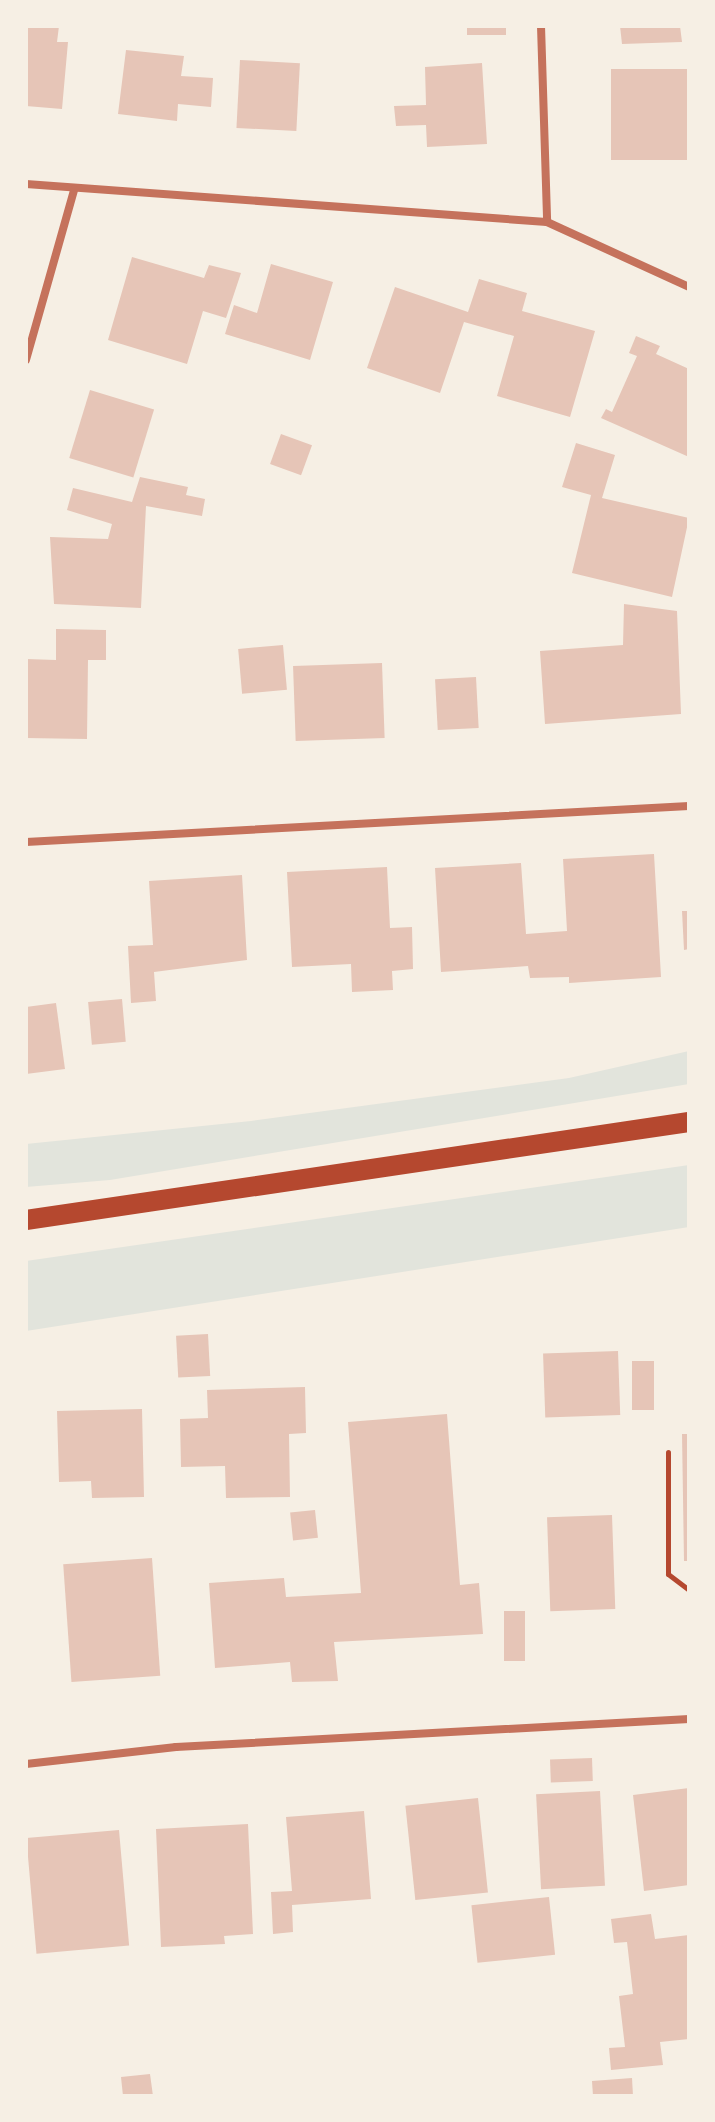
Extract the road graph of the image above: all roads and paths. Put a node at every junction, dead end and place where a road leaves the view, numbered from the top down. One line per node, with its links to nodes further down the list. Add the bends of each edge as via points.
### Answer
1 (541, 26): 4 (street)
2 (26, 184): 3 (street)
3 (74, 190): 4 (street); 6 (street)
4 (547, 222): 5 (street)
5 (689, 287)
6 (26, 360)
7 (689, 806): 8 (street)
8 (26, 842)
9 (689, 1122): 10 (main road)
10 (26, 1220)
11 (668, 1452): 12 (path, via 668,1574)
12 (689, 1590)
13 (689, 1719): 14 (street, via 176,1747)
14 (26, 1764)

